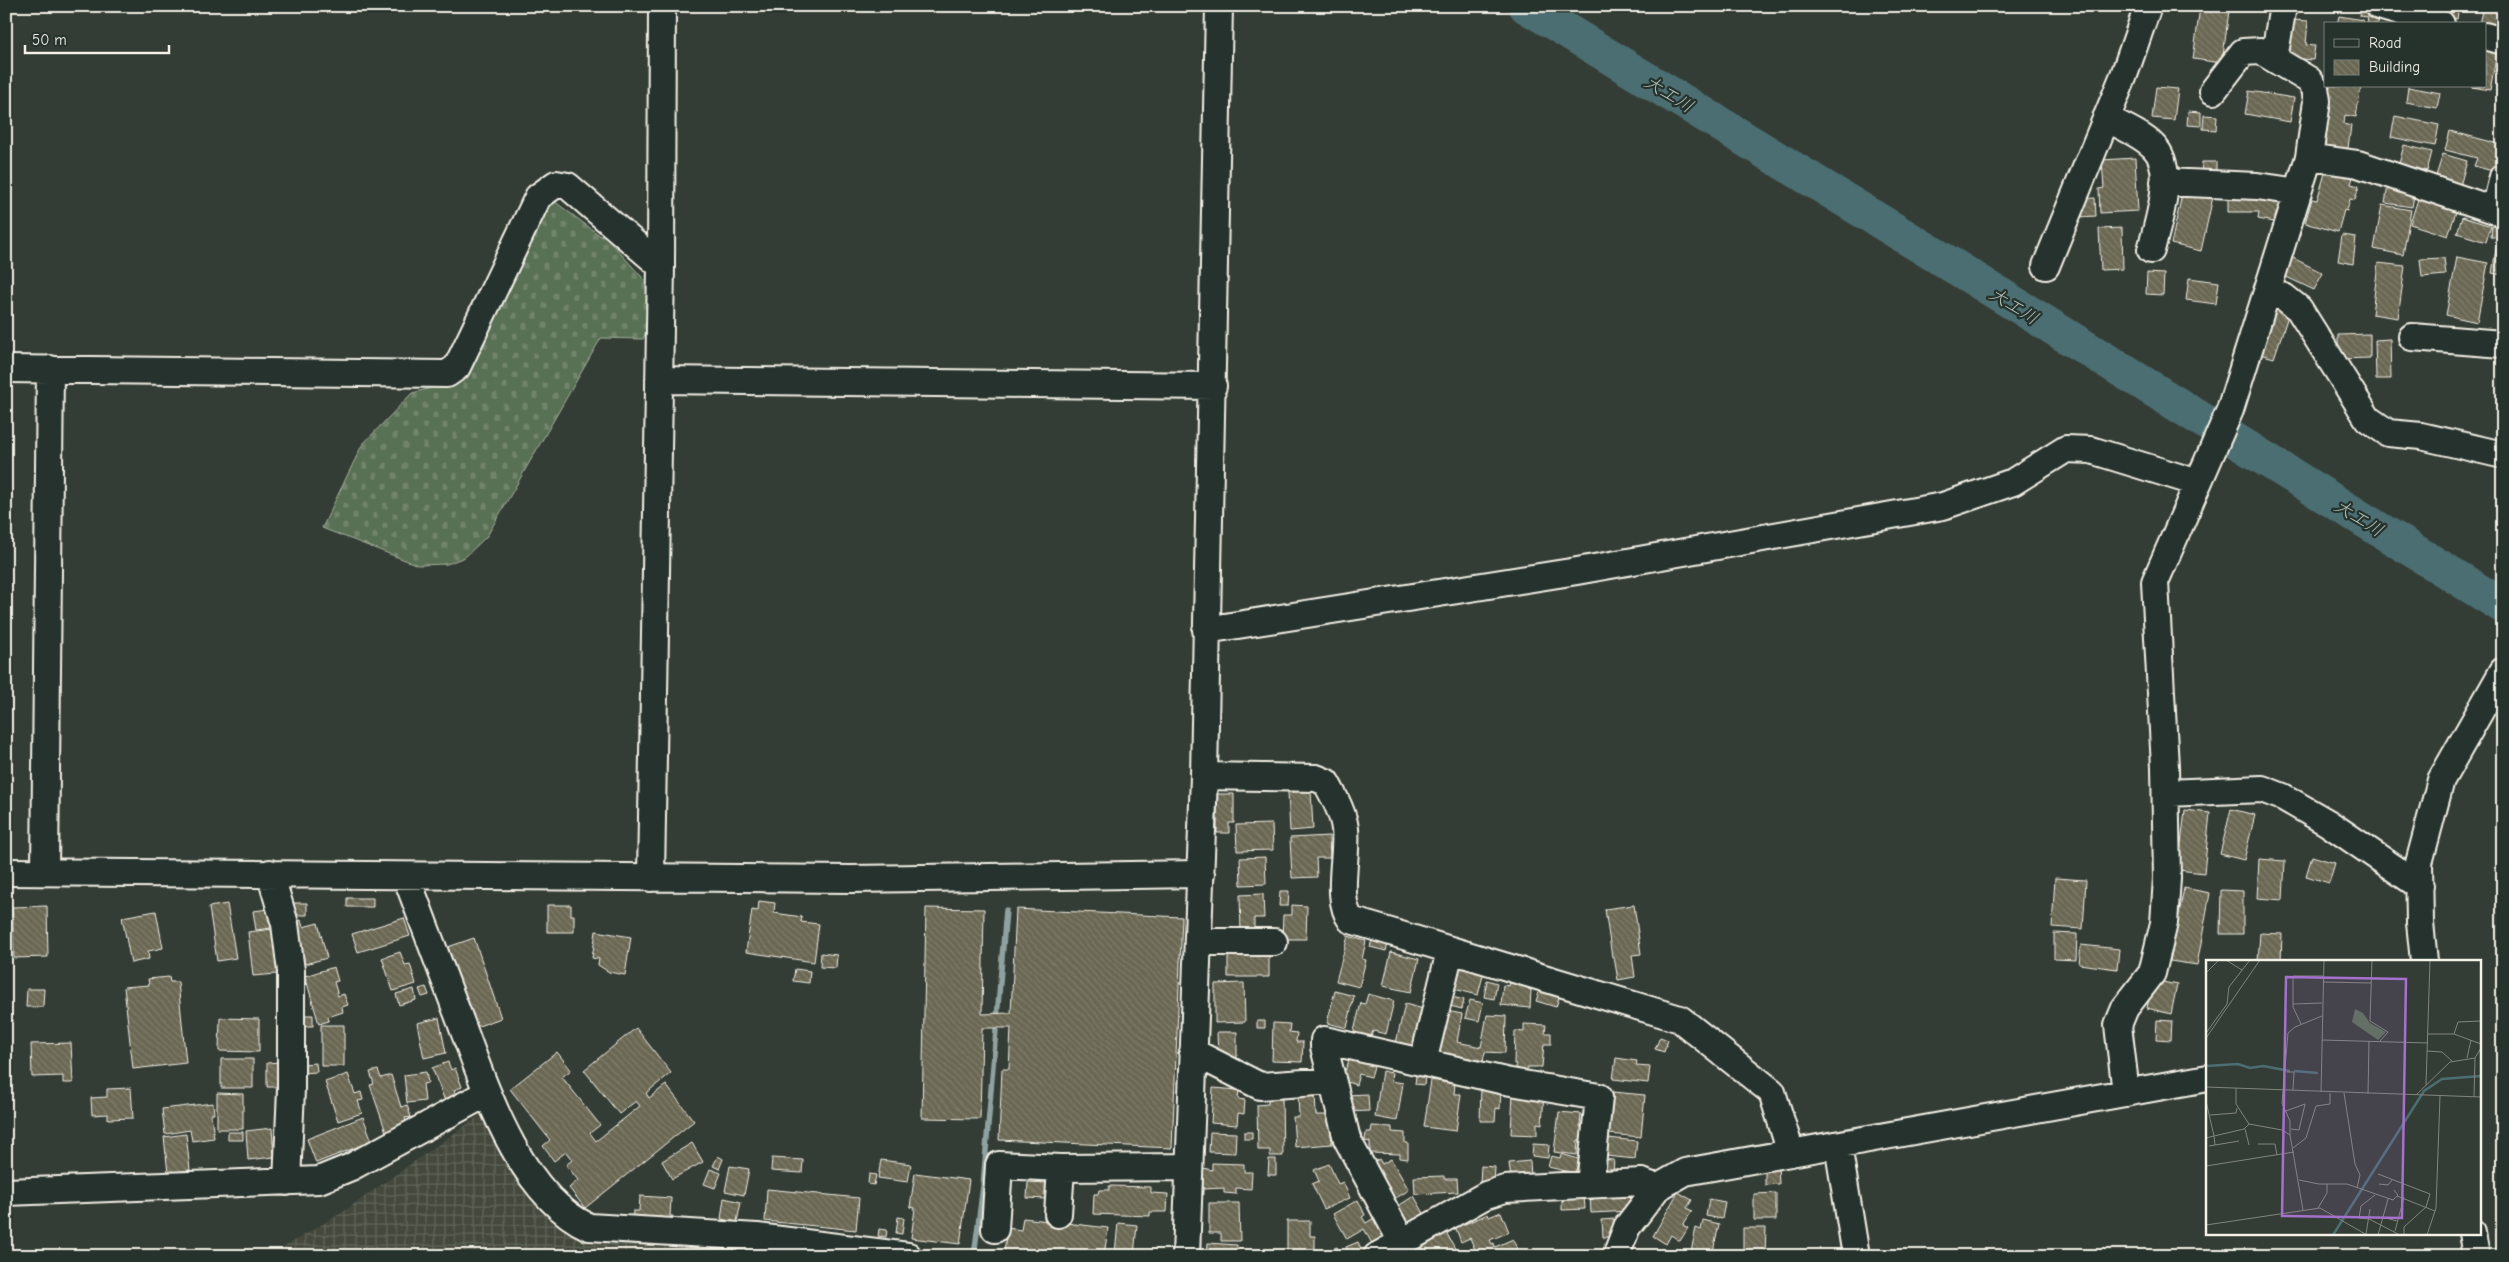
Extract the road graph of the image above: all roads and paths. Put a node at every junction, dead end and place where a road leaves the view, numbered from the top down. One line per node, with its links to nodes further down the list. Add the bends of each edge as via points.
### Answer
1 (662, 6): 18 (street)
2 (1219, 6): 26 (street)
3 (2148, 6): 11 (street)
4 (2283, 6): 9 (street)
5 (2379, 6): 6 (street)
6 (2434, 22)
7 (2486, 36): 8 (street)
8 (2503, 41)
9 (2274, 59): 10 (street, via 2261,51 2243,52); 12 (street, via 2315,88 2317,102)
10 (2213, 91)
11 (2106, 118): 14 (street, via 2153,146 2162,158); 19 (street)
12 (2309, 157): 15 (street); 16 (street, via 2358,164)
13 (2503, 177): 16 (street)
14 (2164, 182): 15 (street, via 2257,186); 17 (street, via 2163,205)
15 (2298, 192): 20 (street)
16 (2499, 211)
17 (2151, 250)
18 (661, 266): 24 (street, via 568,186 556,184 538,197 457,367 447,374); 25 (street)
19 (2046, 266)
20 (2268, 292): 27 (street, via 2284,297 2299,309 2368,419 2388,433 2421,436); 28 (street, via 2230,410)
21 (2412, 337): 22 (street)
22 (2503, 344)
23 (6, 369): 24 (street)
24 (50, 369): 33 (street)
25 (659, 380): 26 (street); 38 (street)
26 (1212, 386): 29 (street)
27 (2503, 455)
28 (2198, 482): 29 (street, via 2091,450 2066,449 2013,482 1943,506 1587,569); 32 (street, via 2155,582)
29 (1206, 630): 31 (street)
30 (2503, 671): 39 (street, via 2441,780 2419,863)
31 (1204, 776): 36 (street); 42 (street, via 1316,778 1326,782 1342,814 1345,830 1346,914 1360,924)
32 (2166, 793): 39 (street, via 2262,789 2283,797 2328,823); 48 (street, via 2167,878 2159,950 2152,973 2125,1008 2118,1025)
33 (45, 871): 34 (street); 35 (street)
34 (6, 872)
35 (270, 873): 37 (street); 54 (street, via 285,924 291,972)
36 (1201, 874): 38 (street); 40 (street)
37 (406, 876): 38 (street); 49 (street)
38 (651, 878)
39 (2420, 886): 43 (street)
40 (1199, 942): 41 (street); 44 (street)
41 (1274, 942)
42 (1450, 951): 45 (street); 51 (street, via 1680,1019 1772,1092)
43 (2424, 960)
44 (1193, 1052): 47 (street, via 1260,1086); 52 (street)
45 (1423, 1062): 47 (street, via 1324,1040); 55 (street, via 1505,1081 1599,1097)
46 (2206, 1078): 48 (street)
47 (1332, 1081): 61 (street, via 1347,1139)
48 (2126, 1092): 50 (street)
49 (487, 1093): 54 (street, via 351,1166 318,1180); 62 (street, via 522,1163 547,1196 570,1218 589,1227 757,1237)
50 (1838, 1145): 51 (street); 66 (street)
51 (1791, 1153): 56 (street, via 1685,1172)
52 (1188, 1167): 53 (street); 63 (street)
53 (1061, 1168): 58 (street); 59 (street, via 999,1165)
54 (287, 1182): 57 (street)
55 (1590, 1185): 56 (street, via 1642,1182); 61 (street, via 1504,1189 1486,1195)
56 (1657, 1188): 65 (street, via 1627,1227)
57 (6, 1192)
58 (1058, 1214)
59 (995, 1229)
60 (2472, 1234): 67 (street)
61 (1402, 1242): 64 (street)
62 (908, 1256)
63 (1186, 1256)
64 (1377, 1256)
65 (1616, 1256)
66 (1856, 1256)
67 (2476, 1256)

